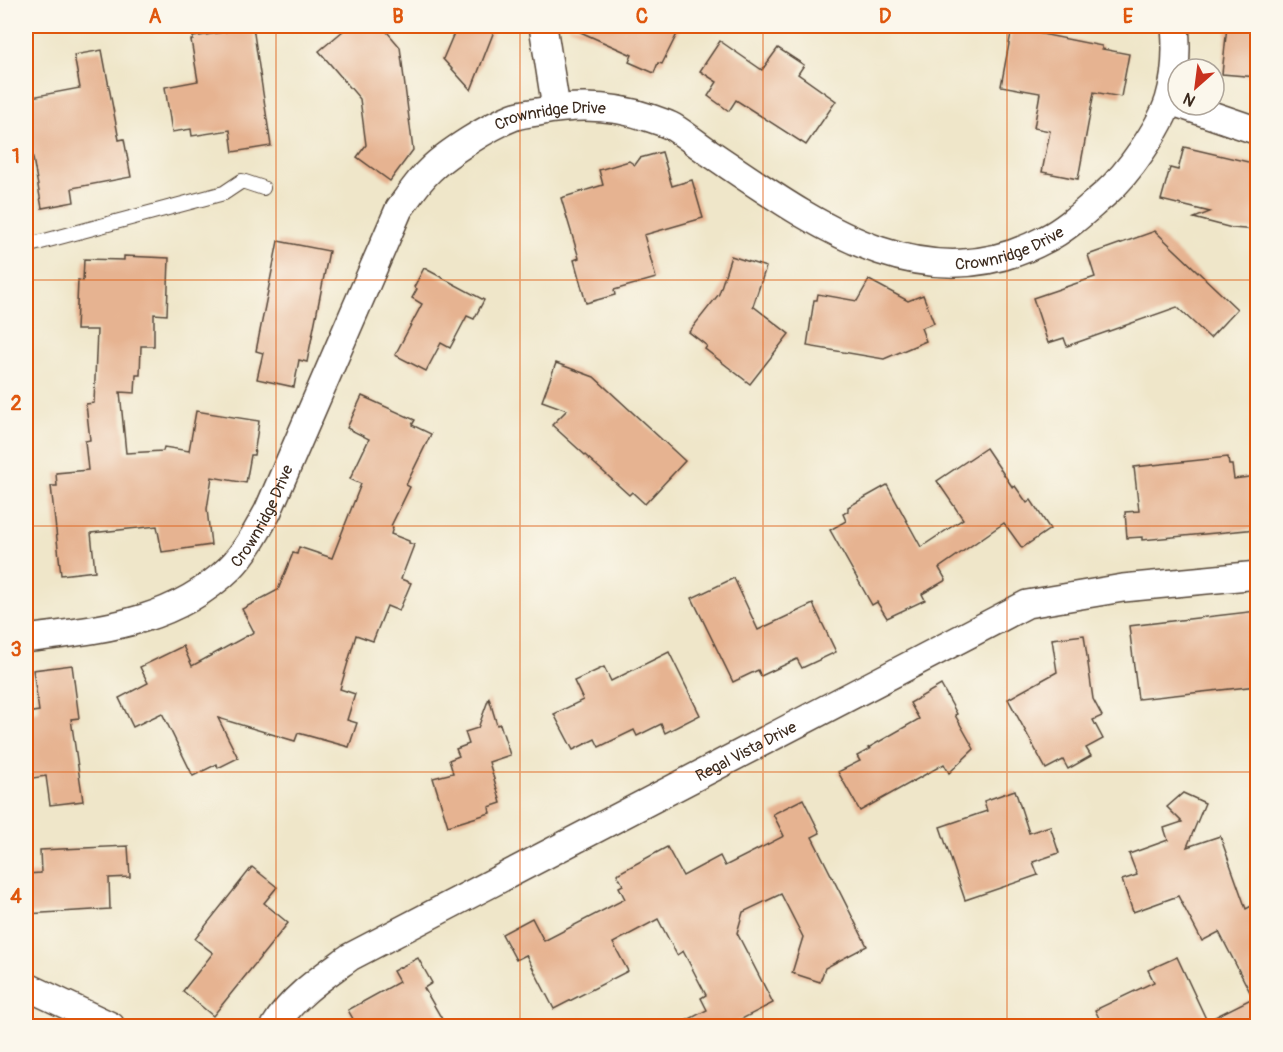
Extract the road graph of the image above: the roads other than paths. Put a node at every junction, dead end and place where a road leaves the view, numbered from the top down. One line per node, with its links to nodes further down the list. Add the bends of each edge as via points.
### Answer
1 (543, 26): 4 (street)
2 (1175, 26): 3 (street, Crownridge Drive)
3 (1177, 57)
4 (556, 108): 5 (street, Crownridge Drive, via 594,105 632,112 672,126 829,230 904,259 945,264 997,259 1047,239 1116,184); 11 (street, Crownridge Drive, via 514,116 464,144 430,170 399,209 268,511 249,545 230,568 166,612 119,626)
5 (1166, 117)
6 (1216, 117): 7 (street)
7 (1257, 131)
8 (263, 188): 9 (lane, via 242,180 224,193)
9 (26, 246)
10 (1257, 575): 14 (street, Regal Vista Drive, via 1123,588 1027,604 350,957 313,984)
11 (26, 639)
12 (26, 987): 13 (street)
13 (111, 1026)
14 (275, 1026)

